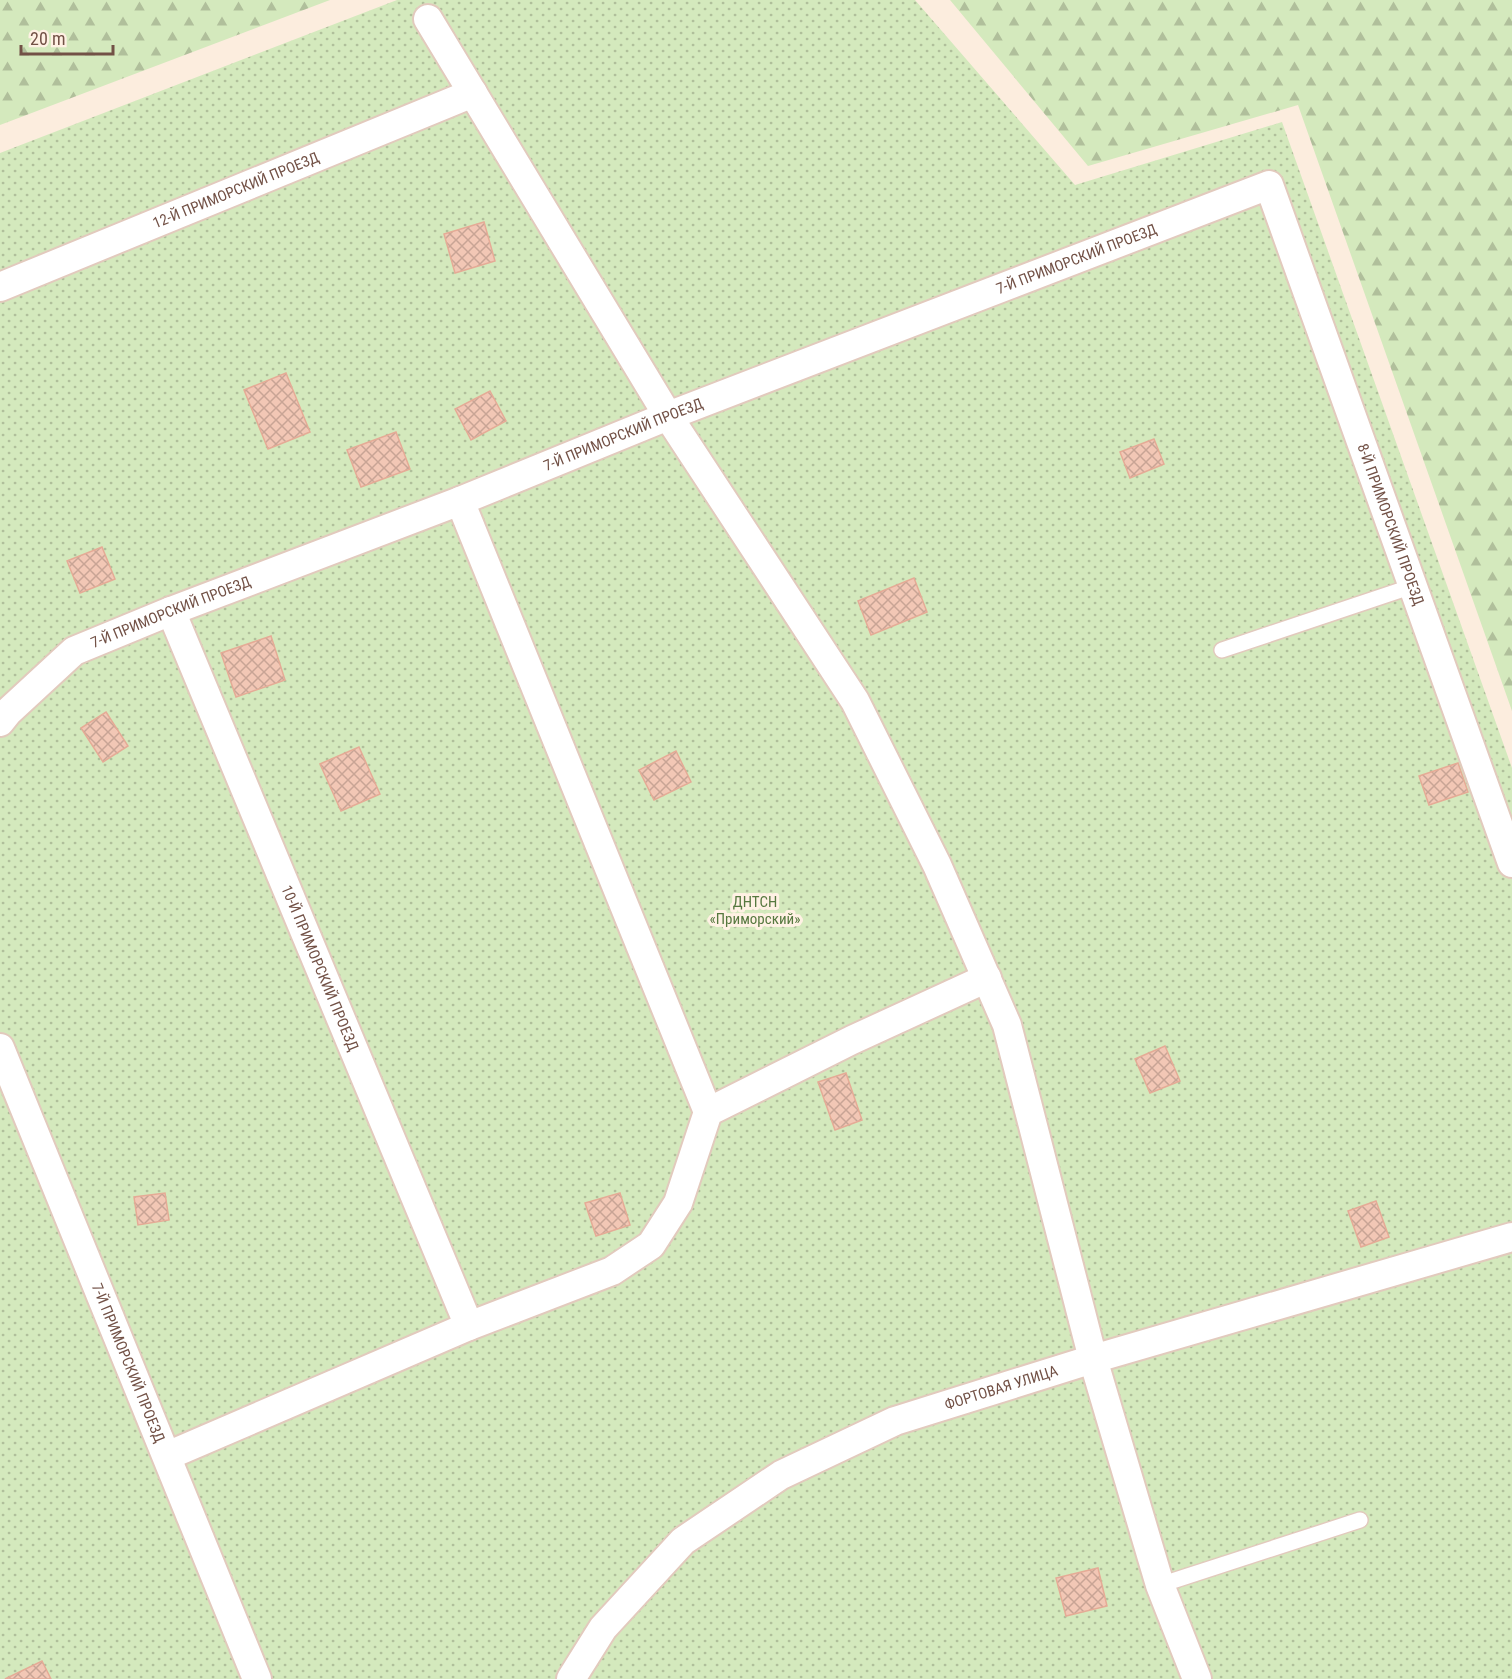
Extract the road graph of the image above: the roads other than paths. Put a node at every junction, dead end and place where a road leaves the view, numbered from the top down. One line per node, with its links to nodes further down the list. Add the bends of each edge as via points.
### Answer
1 (428, 19): 2 (street)
2 (473, 93): 4 (street, 12-Й ПРИМОРСКИЙ ПРОЕЗД); 5 (street)
3 (1269, 185): 5 (street, 7-Й ПРИМОРСКИЙ ПРОЕЗД); 7 (street, 8-Й ПРИМОРСКИЙ ПРОЕЗД)
4 (0, 287)
5 (668, 416): 6 (street, 7-Й ПРИМОРСКИЙ ПРОЕЗД); 12 (street, via 855,701 938,865)
6 (460, 501): 8 (street, 7-Й ПРИМОРСКИЙ ПРОЕЗД); 14 (street)
7 (1413, 586): 9 (lane); 11 (street, 8-Й ПРИМОРСКИЙ ПРОЕЗД)
8 (171, 611): 10 (street, 7-Й ПРИМОРСКИЙ ПРОЕЗД, via 74,651); 16 (street, 10-Й ПРИМОРСКИЙ ПРОЕЗД)
9 (1222, 650)
10 (0, 722)
11 (1512, 864)
12 (987, 978): 14 (street); 17 (street, via 1007,1025)
13 (0, 1048): 18 (street, 7-Й ПРИМОРСКИЙ ПРОЕЗД)
14 (708, 1112): 16 (street, via 678,1203 651,1245 612,1271)
15 (1512, 1237): 17 (street, ФОРТОВАЯ УЛИЦА)
16 (469, 1326): 18 (street)
17 (1093, 1359): 20 (street); 22 (street, ФОРТОВАЯ УЛИЦА, via 895,1420 781,1475 683,1541 603,1628)
18 (167, 1456): 21 (street, 7-Й ПРИМОРСКИЙ ПРОЕЗД)
19 (1360, 1520): 20 (lane)
20 (1160, 1585): 23 (street)
21 (257, 1679)
22 (572, 1679)
23 (1197, 1679)

